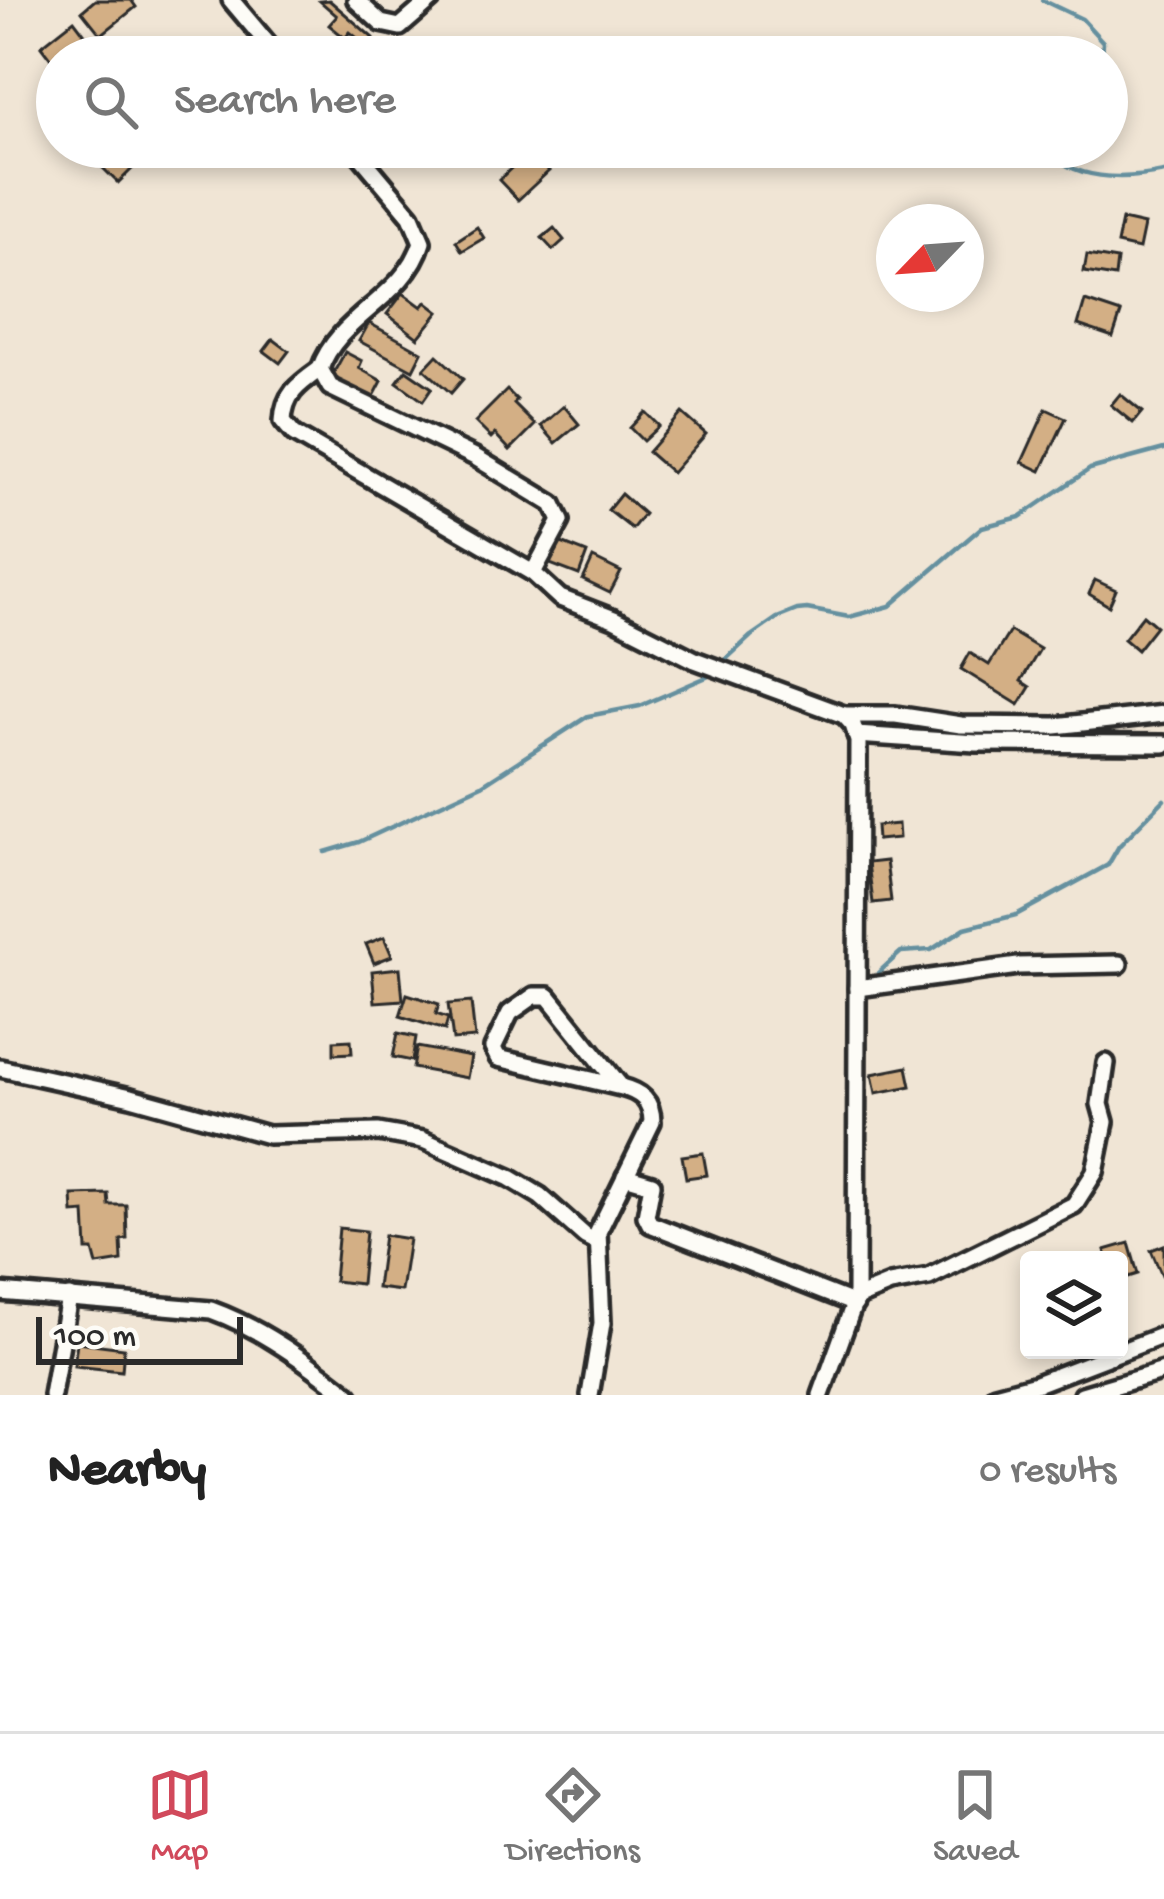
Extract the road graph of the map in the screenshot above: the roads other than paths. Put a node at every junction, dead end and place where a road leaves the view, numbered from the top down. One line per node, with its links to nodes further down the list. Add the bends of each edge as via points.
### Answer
1 (231, 0): 4 (street)
2 (356, 0): 3 (street, via 381,23 400,27)
3 (431, 0)
4 (261, 36)
5 (371, 168): 6 (street, via 422,242 408,272 341,335)
6 (320, 369): 7 (street, via 330,387 553,504 561,521); 7 (street, via 284,405 283,421 294,434)
7 (533, 572): 9 (street, via 560,598)
8 (1164, 714): 9 (street, via 1055,726)
9 (844, 715): 10 (street)
10 (856, 735): 11 (street); 13 (street)
11 (1164, 744)
12 (1119, 964): 13 (street, via 1018,966)
13 (857, 988): 21 (street)
14 (1106, 1063): 21 (street, via 1095,1172 1074,1205 929,1277)
15 (0, 1068): 18 (street, via 268,1135 378,1132 423,1140 510,1178)
16 (621, 1087): 16 (street, via 498,1058 493,1048 503,1023 534,996 548,996); 17 (street, via 643,1095 652,1113)
17 (625, 1176): 18 (street); 21 (street, via 652,1184 650,1224)
18 (598, 1242): 26 (street, via 602,1323)
19 (0, 1292): 20 (street)
20 (70, 1298): 24 (street); 25 (street, via 189,1306 232,1318)
21 (855, 1301): 27 (street)
22 (1164, 1335): 28 (street)
23 (1164, 1371): 29 (street)
24 (52, 1395)
25 (349, 1395)
26 (590, 1395)
27 (821, 1395)
28 (994, 1395)
29 (1082, 1395)

